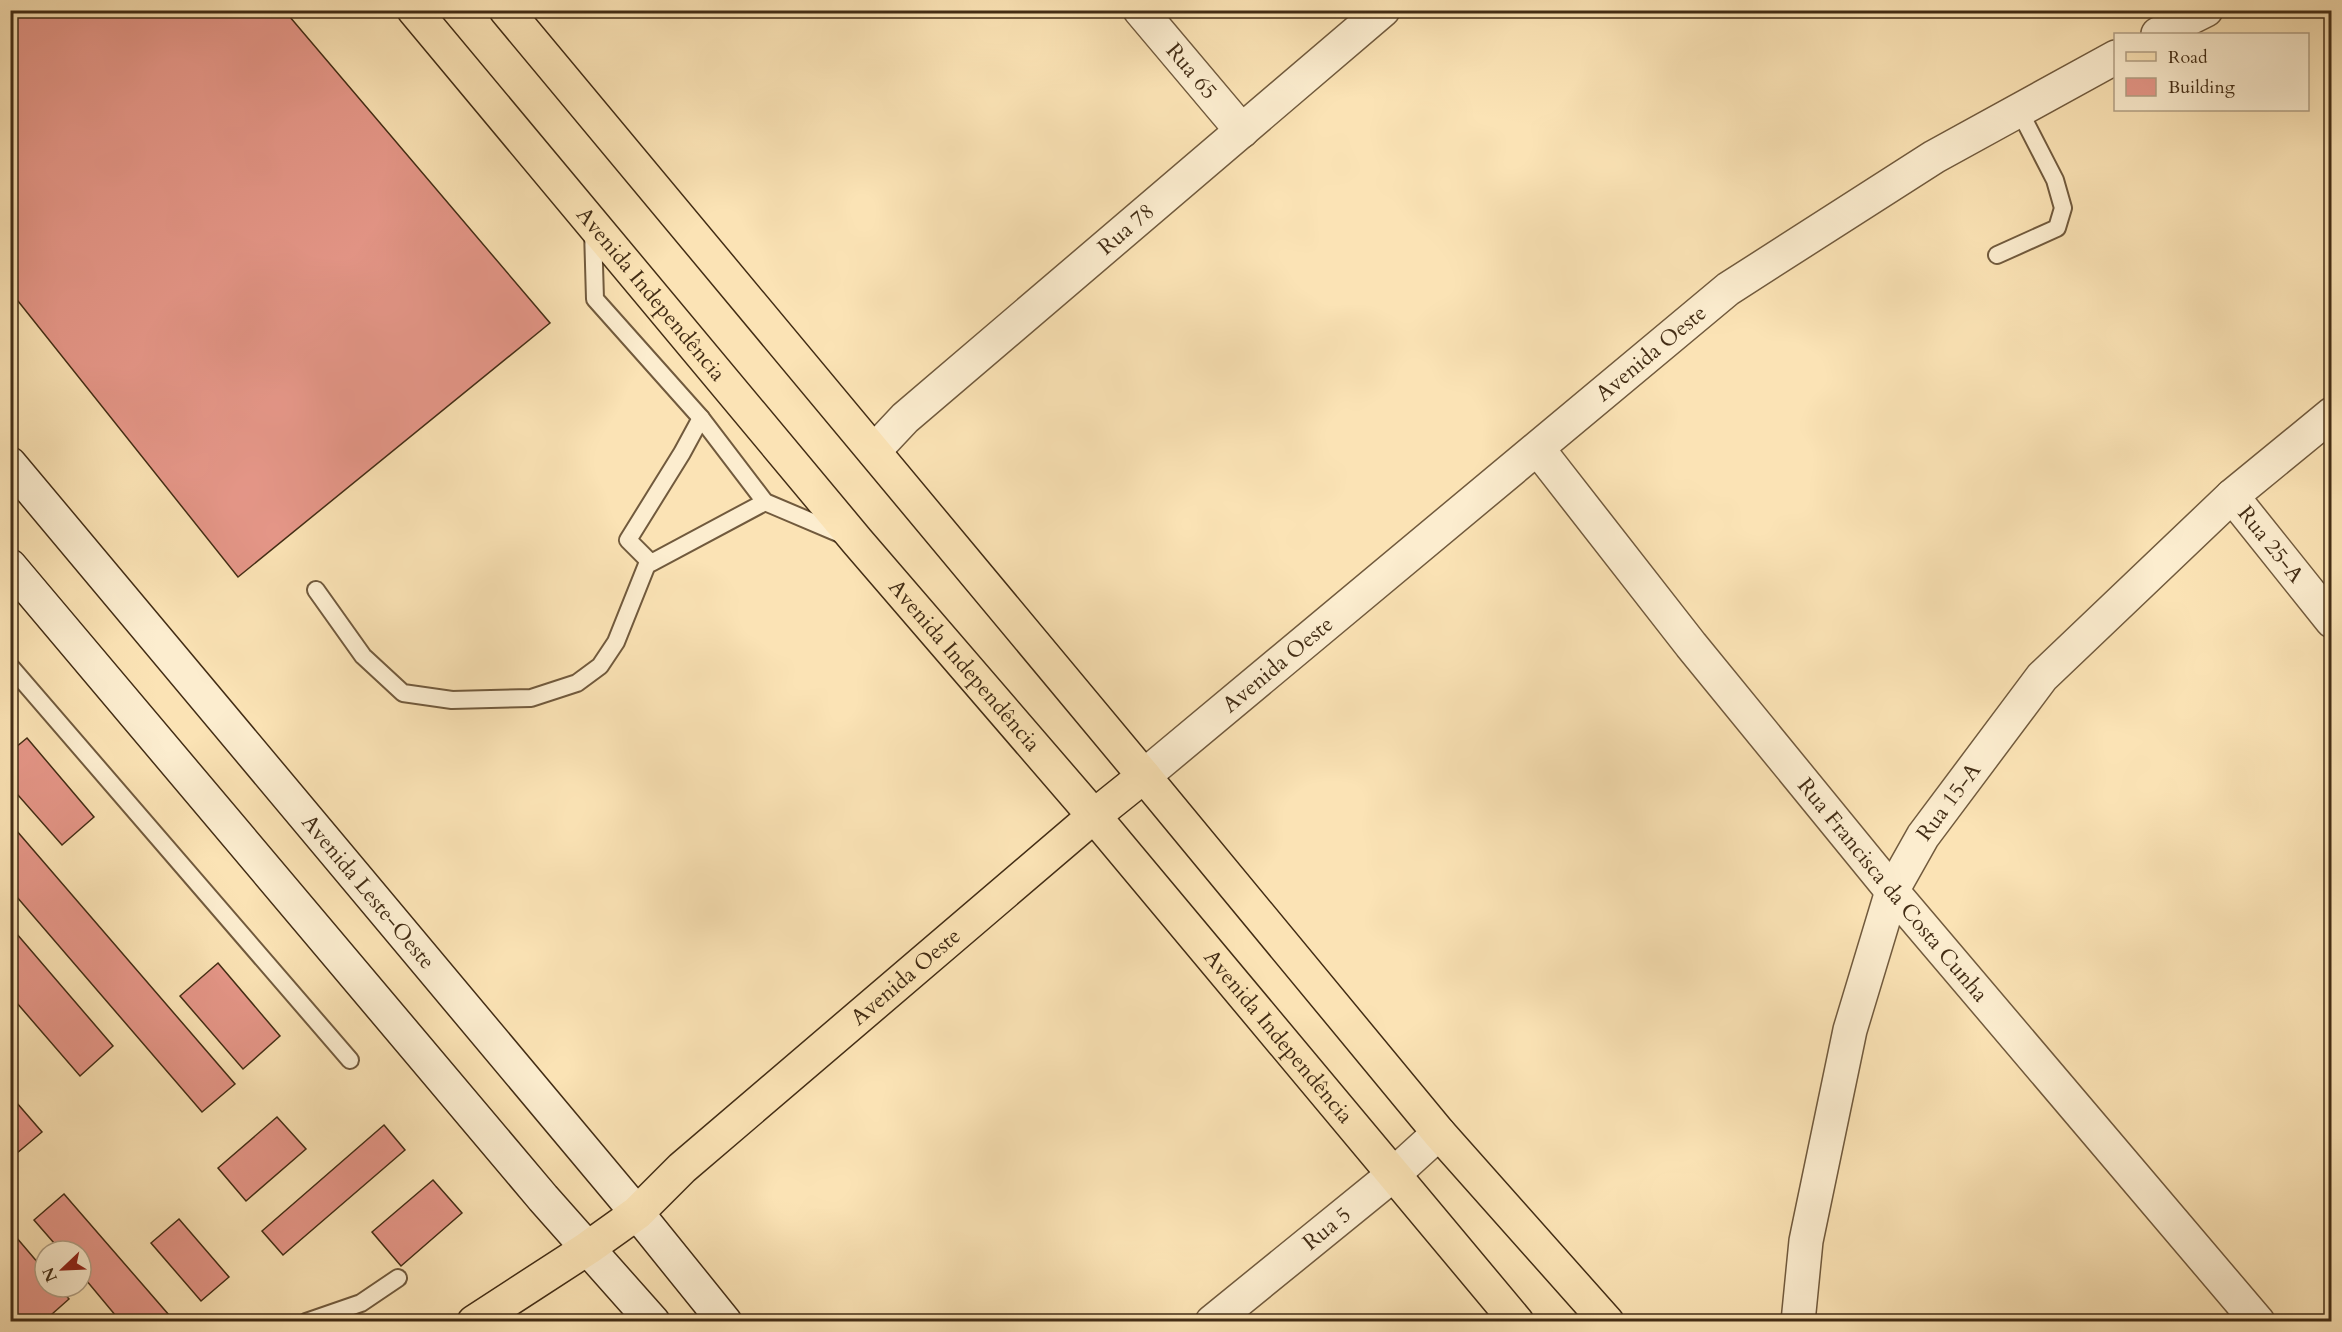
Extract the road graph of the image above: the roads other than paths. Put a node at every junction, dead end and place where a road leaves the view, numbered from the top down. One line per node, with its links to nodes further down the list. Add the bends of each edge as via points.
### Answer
1 (414, 10): 10 (main road, Avenida Independência)
2 (506, 10): 15 (main road)
3 (1140, 10): 9 (street, Rua 65)
4 (1383, 10): 9 (street, Rua 78)
5 (2206, 10): 6 (street)
6 (2160, 33)
7 (2114, 58): 8 (street, Avenida Oeste)
8 (2019, 110): 11 (lane, via 2055,180 2063,208 2057,228); 14 (street, Avenida Oeste, via 1934,156 1728,289)
9 (1242, 131): 15 (street, Rua 78, via 905,418)
10 (592, 223): 13 (lane, via 595,299); 19 (main road, Avenida Independência)
11 (1997, 255)
12 (2331, 414): 17 (street, Rua 15-A)
13 (701, 418): 18 (lane); 20 (lane, via 628,540)
14 (1538, 449): 25 (street, Avenida Oeste); 27 (street, Rua Francisca da Costa Cunha, via 1691,645)
15 (874, 451): 25 (main road)
16 (10, 464): 31 (street, Avenida Leste-Oeste)
17 (2232, 496): 23 (street, Rua 25-A); 27 (street, Rua 15-A, via 2042,677 1923,836)
18 (765, 502): 19 (lane); 20 (lane)
19 (857, 541): 26 (main road, Avenida Independência)
20 (648, 562): 22 (lane, via 616,642 600,666 577,683 531,698 452,700 403,693 363,656)
21 (10, 566): 32 (street)
22 (316, 590)
23 (2331, 621)
24 (10, 666): 28 (lane)
25 (1144, 776): 26 (main road, Avenida Oeste); 29 (main road)
26 (1094, 816): 30 (main road, Avenida Independência); 31 (main road, Avenida Oeste, via 682,1168)
27 (1892, 891): 41 (street, Rua 15-A, via 1850,1030 1806,1241); 42 (street, Rua Francisca da Costa Cunha)
28 (350, 1060)
29 (1439, 1133): 30 (street, Rua 5); 40 (main road)
30 (1394, 1174): 38 (street, Rua 5); 39 (main road, Avenida Independência)
31 (637, 1213): 32 (main road, Avenida Oeste); 37 (street, Avenida Leste-Oeste)
32 (588, 1248): 35 (main road, Avenida Oeste); 36 (street)
33 (398, 1278): 34 (lane, via 361,1303)
34 (306, 1322)
35 (474, 1322)
36 (653, 1322)
37 (725, 1322)
38 (1212, 1322)
39 (1517, 1322)
40 (1607, 1322)
41 (1798, 1322)
42 (2258, 1322)

